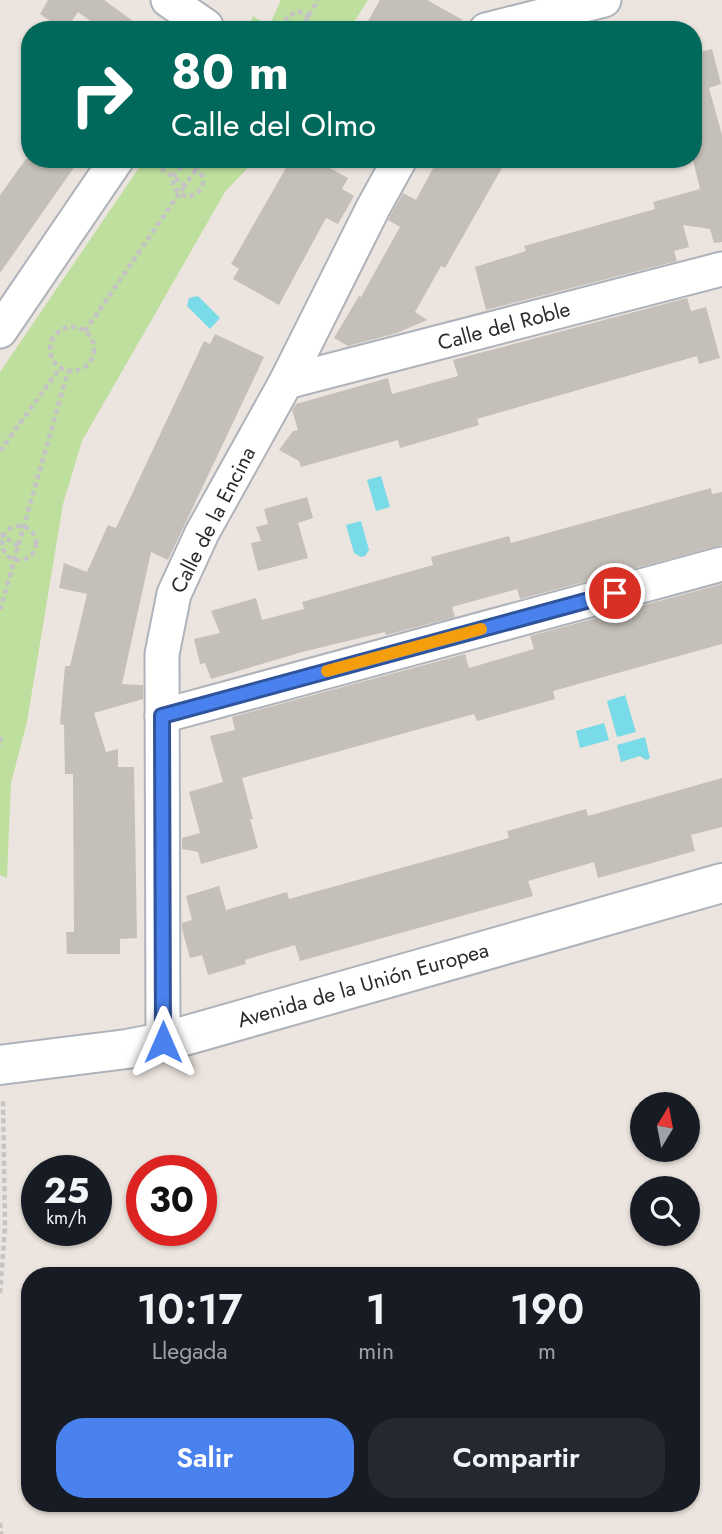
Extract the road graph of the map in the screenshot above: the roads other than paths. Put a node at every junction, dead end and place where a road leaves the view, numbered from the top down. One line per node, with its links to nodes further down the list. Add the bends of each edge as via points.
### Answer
1 (168, 0): 3 (street)
2 (604, 0): 4 (street)
3 (199, 21)
4 (521, 21)
5 (111, 168): 8 (street)
6 (395, 168): 9 (street, Calle de la Encina)
7 (722, 269): 9 (street, Calle del Roble)
8 (5, 315)
9 (285, 382): 11 (street, Calle de la Encina, via 174,594 162,654)
10 (722, 564): 11 (street)
11 (162, 716): 13 (street, Calle de la Encina)
12 (722, 883): 13 (street, Avenida de la Unión Europea)
13 (163, 1042): 14 (street, Avenida de la Unión Europea)
14 (1, 1065)

